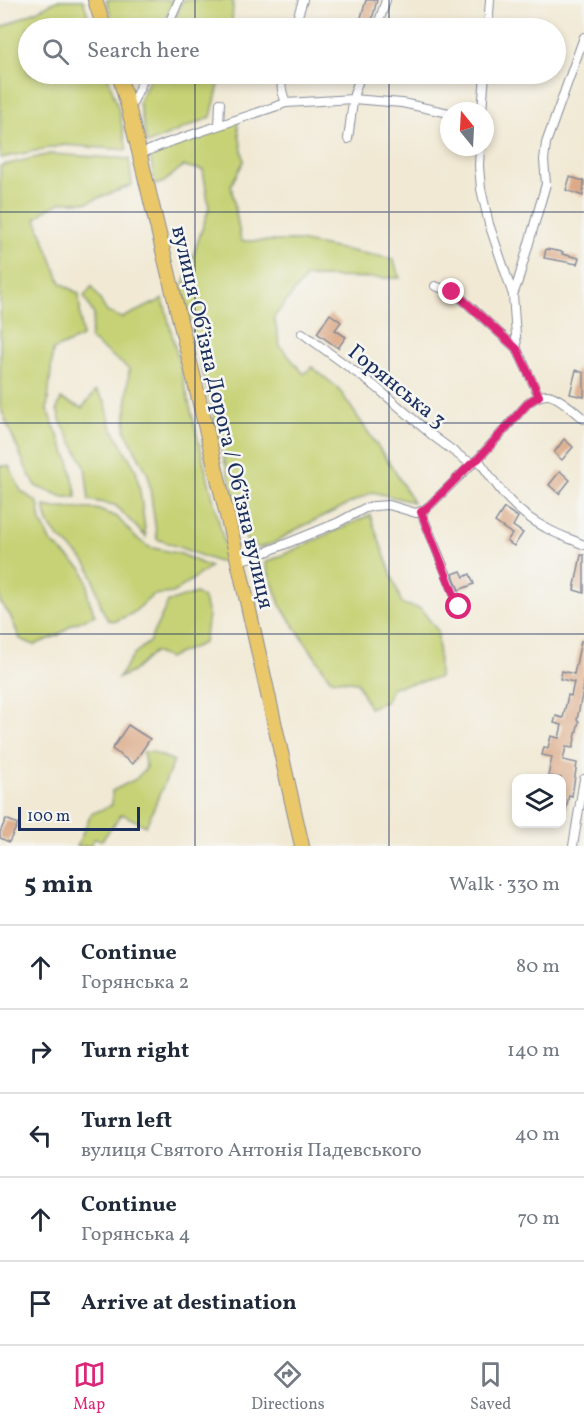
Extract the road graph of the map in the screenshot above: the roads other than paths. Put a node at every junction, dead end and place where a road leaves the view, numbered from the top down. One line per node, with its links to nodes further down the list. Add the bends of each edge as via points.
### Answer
1 (95, 0): 6 (highway)
2 (179, 0): 7 (street)
3 (303, 0): 8 (street)
4 (386, 0): 9 (street)
5 (490, 0): 10 (street)
6 (101, 18)
7 (171, 18)
8 (297, 18)
9 (380, 18)
10 (489, 18)
11 (584, 37): 28 (street, via 546,143 546,184)
12 (122, 84): 21 (highway, вулиця Обʼїзна Дорога / Обʼїзна вулиця)
13 (141, 84): 21 (street)
14 (280, 84): 20 (street)
15 (358, 84): 17 (street)
16 (484, 84): 18 (street)
17 (353, 99): 20 (street); 22 (street); 24 (street)
18 (483, 102)
19 (220, 103): 23 (street)
20 (286, 103): 23 (street)
21 (129, 110): 25 (highway, вулиця Обʼїзна Дорога / Обʼїзна вулиця)
22 (440, 111)
23 (219, 125): 25 (street)
24 (348, 139)
25 (140, 154): 36 (highway, вулиця Обʼїзна Дорога / Обʼїзна вулиця)
26 (480, 156): 28 (street, via 481,189 489,224)
27 (435, 286): 30 (street, via 462,299)
28 (513, 295): 30 (street)
29 (302, 333): 33 (street, Горянська 3, via 464,459)
30 (517, 349): 31 (street)
31 (539, 396): 32 (street, via 550,395); 33 (street, via 529,402)
32 (584, 417)
33 (476, 461): 34 (street); 35 (street, via 508,501 530,519)
34 (421, 512): 36 (street, via 389,505 365,508 338,523); 37 (street)
35 (584, 545)
36 (237, 561): 39 (highway, вулиця Обʼїзна Дорога / Обʼїзна вулиця)
37 (459, 607)
38 (584, 779): 40 (street)
39 (302, 846)
40 (573, 846)

